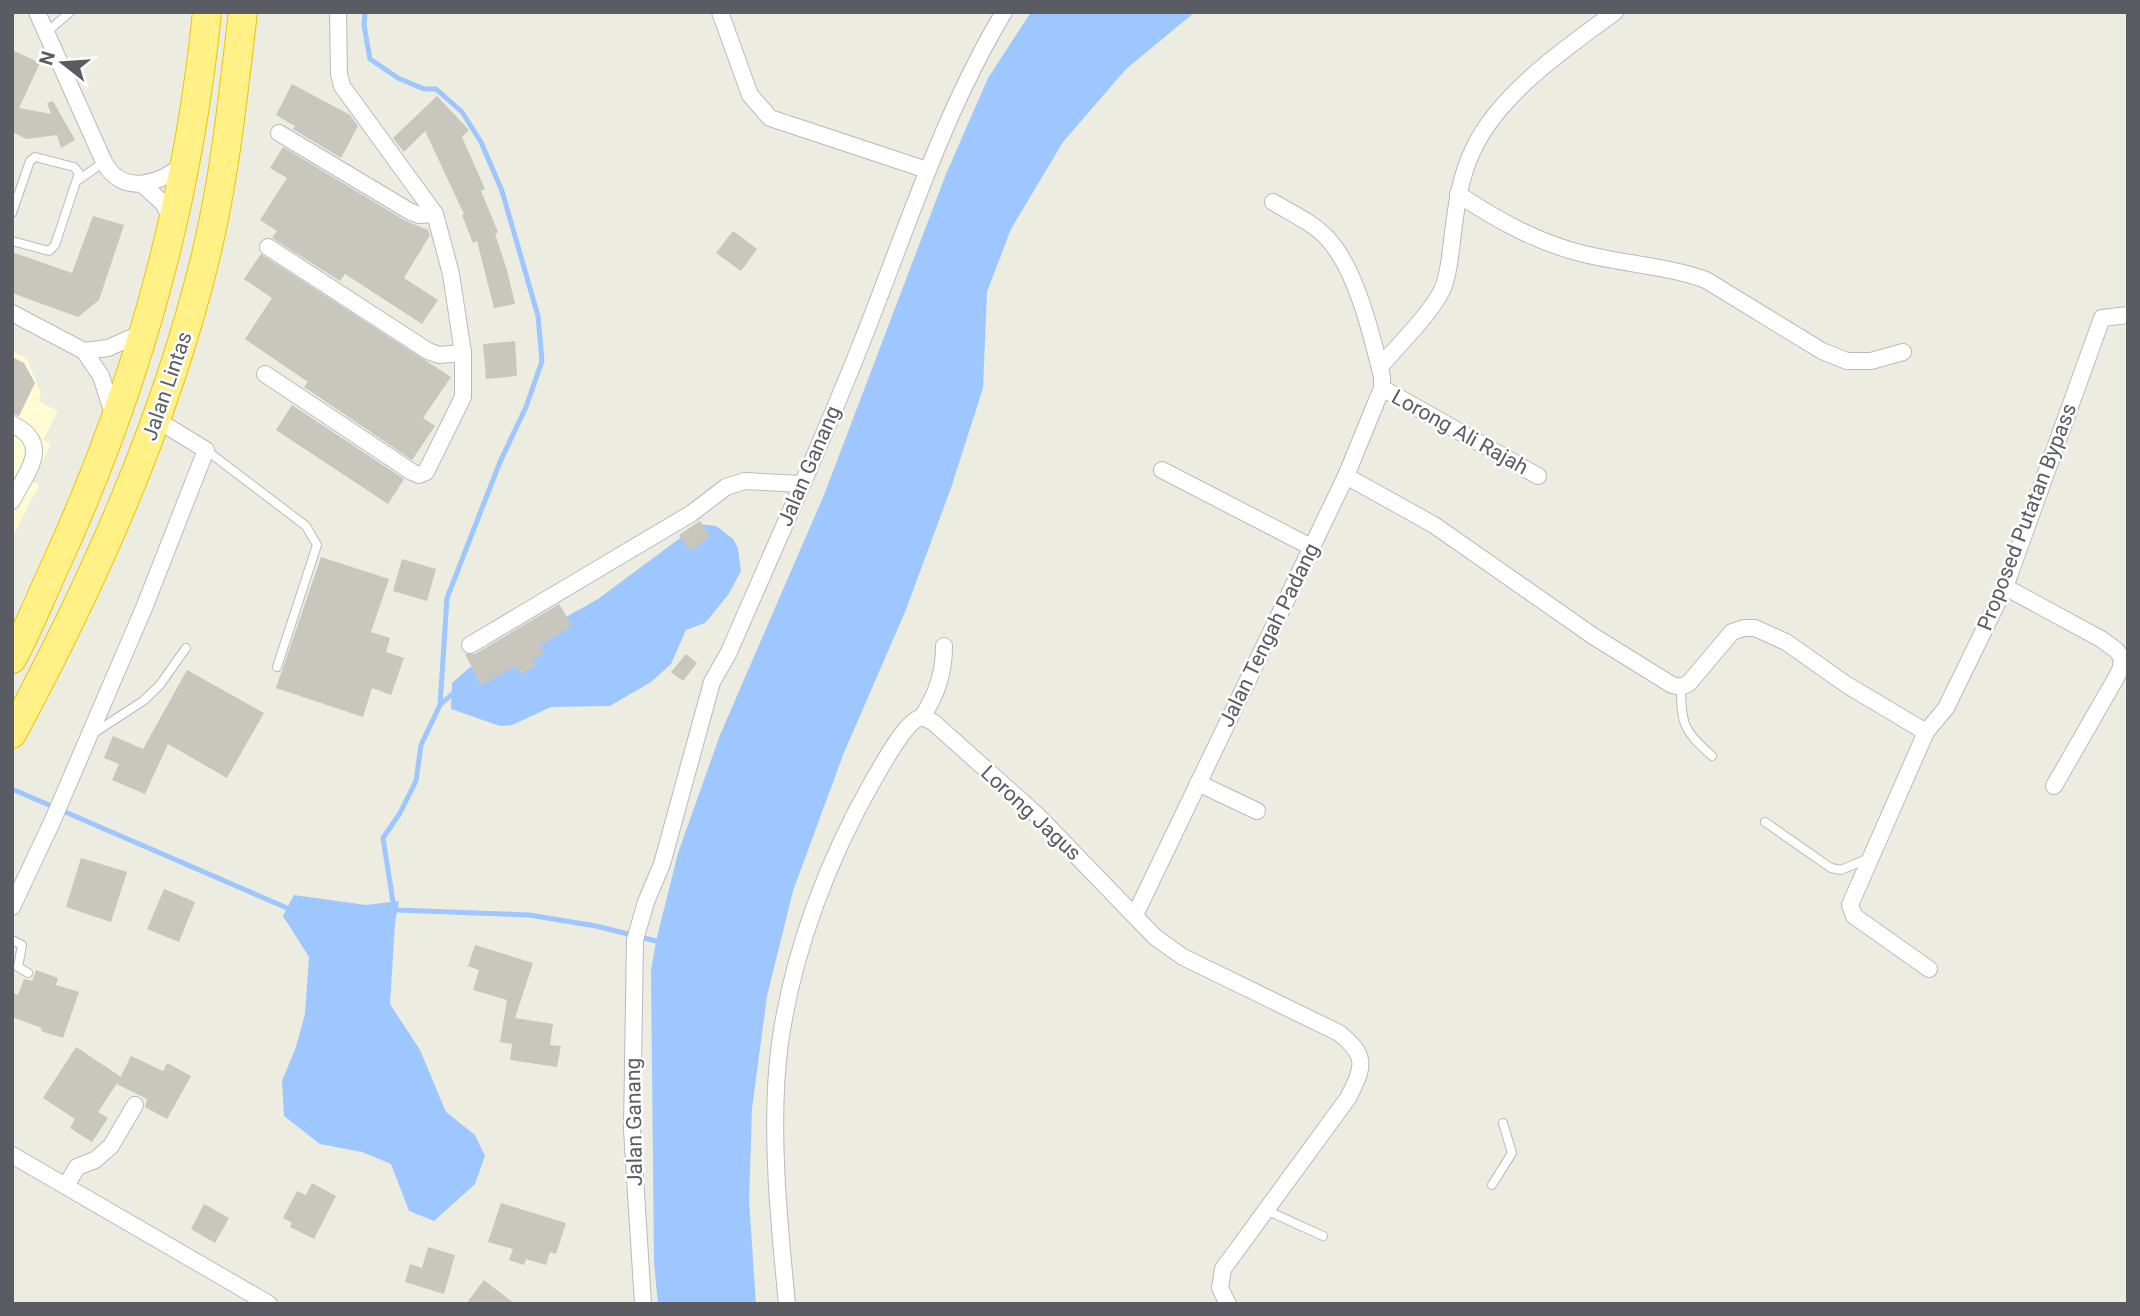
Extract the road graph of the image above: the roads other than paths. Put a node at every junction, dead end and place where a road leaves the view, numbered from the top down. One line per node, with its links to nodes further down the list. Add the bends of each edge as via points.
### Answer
1 (37, 12): 9 (street)
2 (70, 12): 9 (lane)
3 (207, 12): 11 (highway, Jalan Lintas)
4 (243, 12): 32 (highway, Jalan Lintas, via 226,148 206,256)
5 (338, 12): 19 (street, via 342,86)
6 (720, 12): 13 (street, via 750,94 770,118)
7 (1004, 12): 13 (street, Jalan Ganang, via 959,95)
8 (1615, 12): 16 (street, via 1525,83 1491,120 1474,146)
9 (47, 32): 12 (street)
10 (279, 133): 19 (street, via 411,212)
11 (187, 161): 15 (street, via 166,177); 20 (highway, Jalan Lintas)
12 (104, 162): 14 (lane); 15 (street, via 121,181)
13 (927, 170): 39 (street, Jalan Ganang)
14 (77, 181): 18 (lane, via 79,173 74,167 35,157); 21 (lane, via 49,251)
15 (142, 184): 20 (street, via 164,204)
16 (1458, 194): 27 (street, via 1507,224 1556,246 1706,280 1822,351 1847,361 1871,361); 29 (street, via 1443,288)
17 (1273, 202): 29 (street, via 1310,223 1339,253 1361,302)
18 (12, 213)
19 (435, 214): 28 (street, via 451,274)
20 (173, 226): 25 (highway, Jalan Lintas)
21 (12, 241)
22 (268, 247): 28 (street, via 428,351)
23 (12, 313): 26 (street)
24 (2128, 315): 42 (street, Proposed Putatan Bypass, via 2102,318 2097,328)
25 (145, 331): 26 (street, via 108,348); 33 (highway, Jalan Lintas)
26 (84, 351): 33 (street, via 101,376)
27 (1903, 352)
28 (463, 353): 30 (street, via 463,397 426,472 419,475)
29 (1380, 367): 31 (street)
30 (265, 374)
31 (1382, 388): 37 (street, Jalan Tengah Padang); 38 (street, Lorong Ali Rajah)
32 (157, 420): 35 (street); 51 (highway, Jalan Lintas, via 93,573)
33 (115, 424): 46 (highway, Jalan Lintas)
34 (12, 425): 40 (street, via 33,438 35,456)
35 (206, 450): 47 (lane, via 306,526 317,545); 52 (street)
36 (1162, 470): 41 (street)
37 (1346, 476): 41 (street, Jalan Tengah Padang); 48 (street, via 1434,525 1593,636)
38 (1538, 476)
39 (802, 484): 43 (street, via 745,481 726,487 692,513); 72 (street, Jalan Ganang, via 712,682 662,864 637,934 632,1129)
40 (12, 501)
41 (1311, 547): 54 (street, Jalan Tengah Padang)
42 (2005, 587): 50 (street, Proposed Putatan Bypass, via 1946,708); 55 (street, via 2101,639 2122,658 2116,678)
43 (470, 645)
44 (944, 646): 49 (street, via 940,682)
45 (186, 648): 52 (lane, via 159,686)
46 (12, 659)
47 (277, 667)
48 (1681, 687): 50 (street, via 1698,674 1732,632 1755,628 1786,642); 53 (lane, via 1681,717 1693,739)
49 (922, 717): 60 (street, Lorong Jagus, via 1037,815); 73 (street, via 910,724 890,753 845,833 808,925 796,970 777,1078 776,1145)
50 (1926, 732): 58 (street, Proposed Putatan Bypass)
51 (12, 734)
52 (87, 741): 59 (street)
53 (1712, 756)
54 (1198, 783): 56 (street); 60 (street, Jalan Tengah Padang)
55 (2054, 786)
56 (1257, 811)
57 (1765, 822): 58 (lane, via 1830,867 1850,868)
58 (1872, 857): 62 (street, Proposed Putatan Bypass, via 1850,905 1851,913)
59 (12, 907)
60 (1135, 915): 69 (street, via 1183,957 1339,1033 1358,1052 1362,1063 1349,1098)
61 (12, 940): 63 (lane, via 22,945 18,968)
62 (1929, 969)
63 (28, 973)
64 (135, 1105): 68 (street, via 111,1146 95,1160 76,1167)
65 (1503, 1122): 67 (lane, via 1512,1153)
66 (12, 1155): 68 (street)
67 (1492, 1185)
68 (66, 1186): 71 (street)
69 (1266, 1210): 70 (lane); 74 (street, via 1223,1269 1220,1288)
70 (1323, 1236)
71 (269, 1304)
72 (643, 1304)
73 (787, 1304)
74 (1228, 1304)

